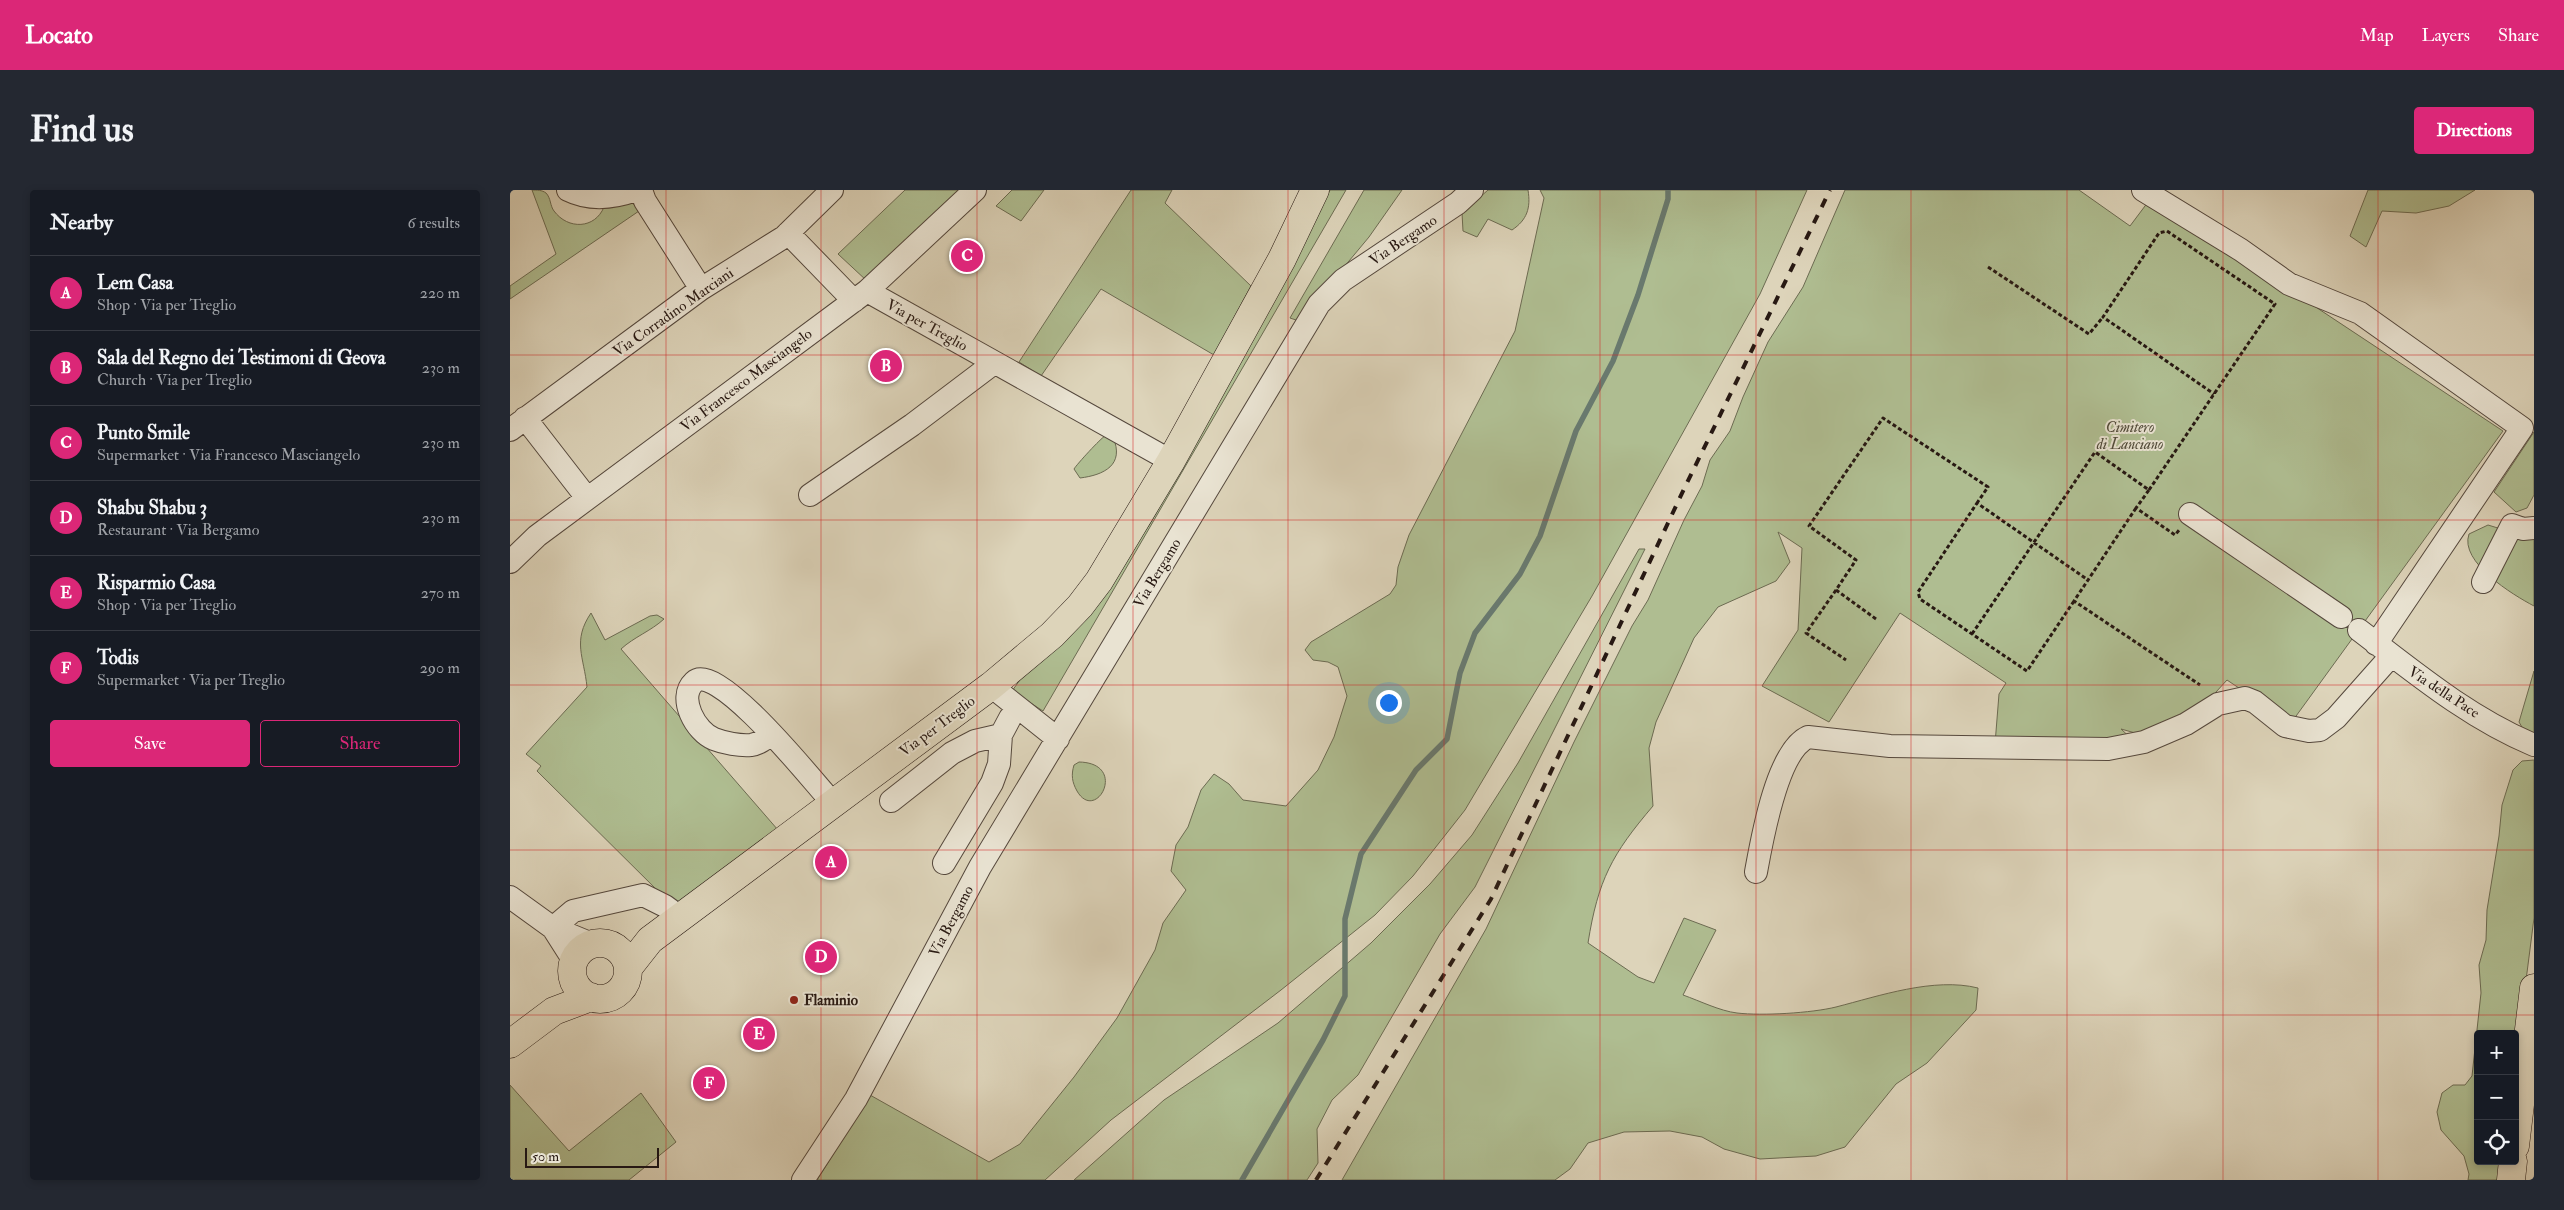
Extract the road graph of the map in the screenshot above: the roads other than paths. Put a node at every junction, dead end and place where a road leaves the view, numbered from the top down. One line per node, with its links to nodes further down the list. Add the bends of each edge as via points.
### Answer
1 (568, 190): 2 (street, via 615,198)
2 (636, 190)
3 (642, 190): 10 (street, via 645,201)
4 (832, 190): 9 (street, Via Corradino Marciani)
5 (975, 190): 11 (street, Via Francesco Masciangelo)
6 (1315, 190): 14 (main road, Via per Treglio, via 1282,259)
7 (1472, 190): 24 (street, Via Bergamo, via 1458,203 1343,280 1319,304)
8 (2143, 190): 21 (street, via 2241,250 2289,284 2360,313 2522,428)
9 (788, 233): 10 (street, Via Corradino Marciani); 11 (street, Via per Treglio)
10 (701, 289): 13 (street, Via Corradino Marciani)
11 (861, 296): 12 (street, Via per Treglio); 16 (street, Via Francesco Masciangelo)
12 (994, 363): 14 (street, Via per Treglio); 15 (street, via 912,425)
13 (518, 424): 16 (street)
14 (1171, 461): 22 (main road, Via per Treglio, via 1099,581 1080,606 1052,635)
15 (810, 495)
16 (587, 498): 19 (street, Via Francesco Masciangelo, via 537,536)
17 (2190, 514): 21 (street, Via della Pace)
18 (2534, 528): 20 (street, via 2522,529 2512,525)
19 (510, 562)
20 (2483, 582)
21 (2384, 650): 25 (street, Via della Pace, via 2417,677 2507,734); 29 (street, via 2336,718 2320,730 2285,726 2256,702 2245,698 2218,704 2186,724 2144,742 2108,749 1890,746 1808,737 1792,751 1770,802)
22 (991, 686): 24 (street); 27 (main road, Via per Treglio)
23 (771, 734): 27 (street)
24 (1058, 739): 40 (street, Via Bergamo, via 980,867 856,1099)
25 (2534, 745)
26 (891, 802): 28 (street, via 952,753 1005,727 992,783)
27 (833, 804): 31 (main road, Via per Treglio)
28 (944, 863)
29 (1756, 872)
30 (510, 897): 32 (street)
31 (680, 917): 32 (street, via 643,895 573,911); 33 (main road, Via per Treglio)
32 (553, 928): 34 (street)
33 (650, 940): 34 (main road, Via per Treglio); 35 (main road, Via per Treglio)
34 (589, 965): 35 (main road, via 622,954); 35 (main road, Via per Treglio, via 603,998 618,992 625,983); 37 (main road, via 554,1010)
35 (628, 968)
36 (2534, 988): 38 (main road)
37 (510, 1044)
38 (2518, 1120)
39 (2513, 1165): 41 (main road)
40 (803, 1180)
41 (2511, 1180)

